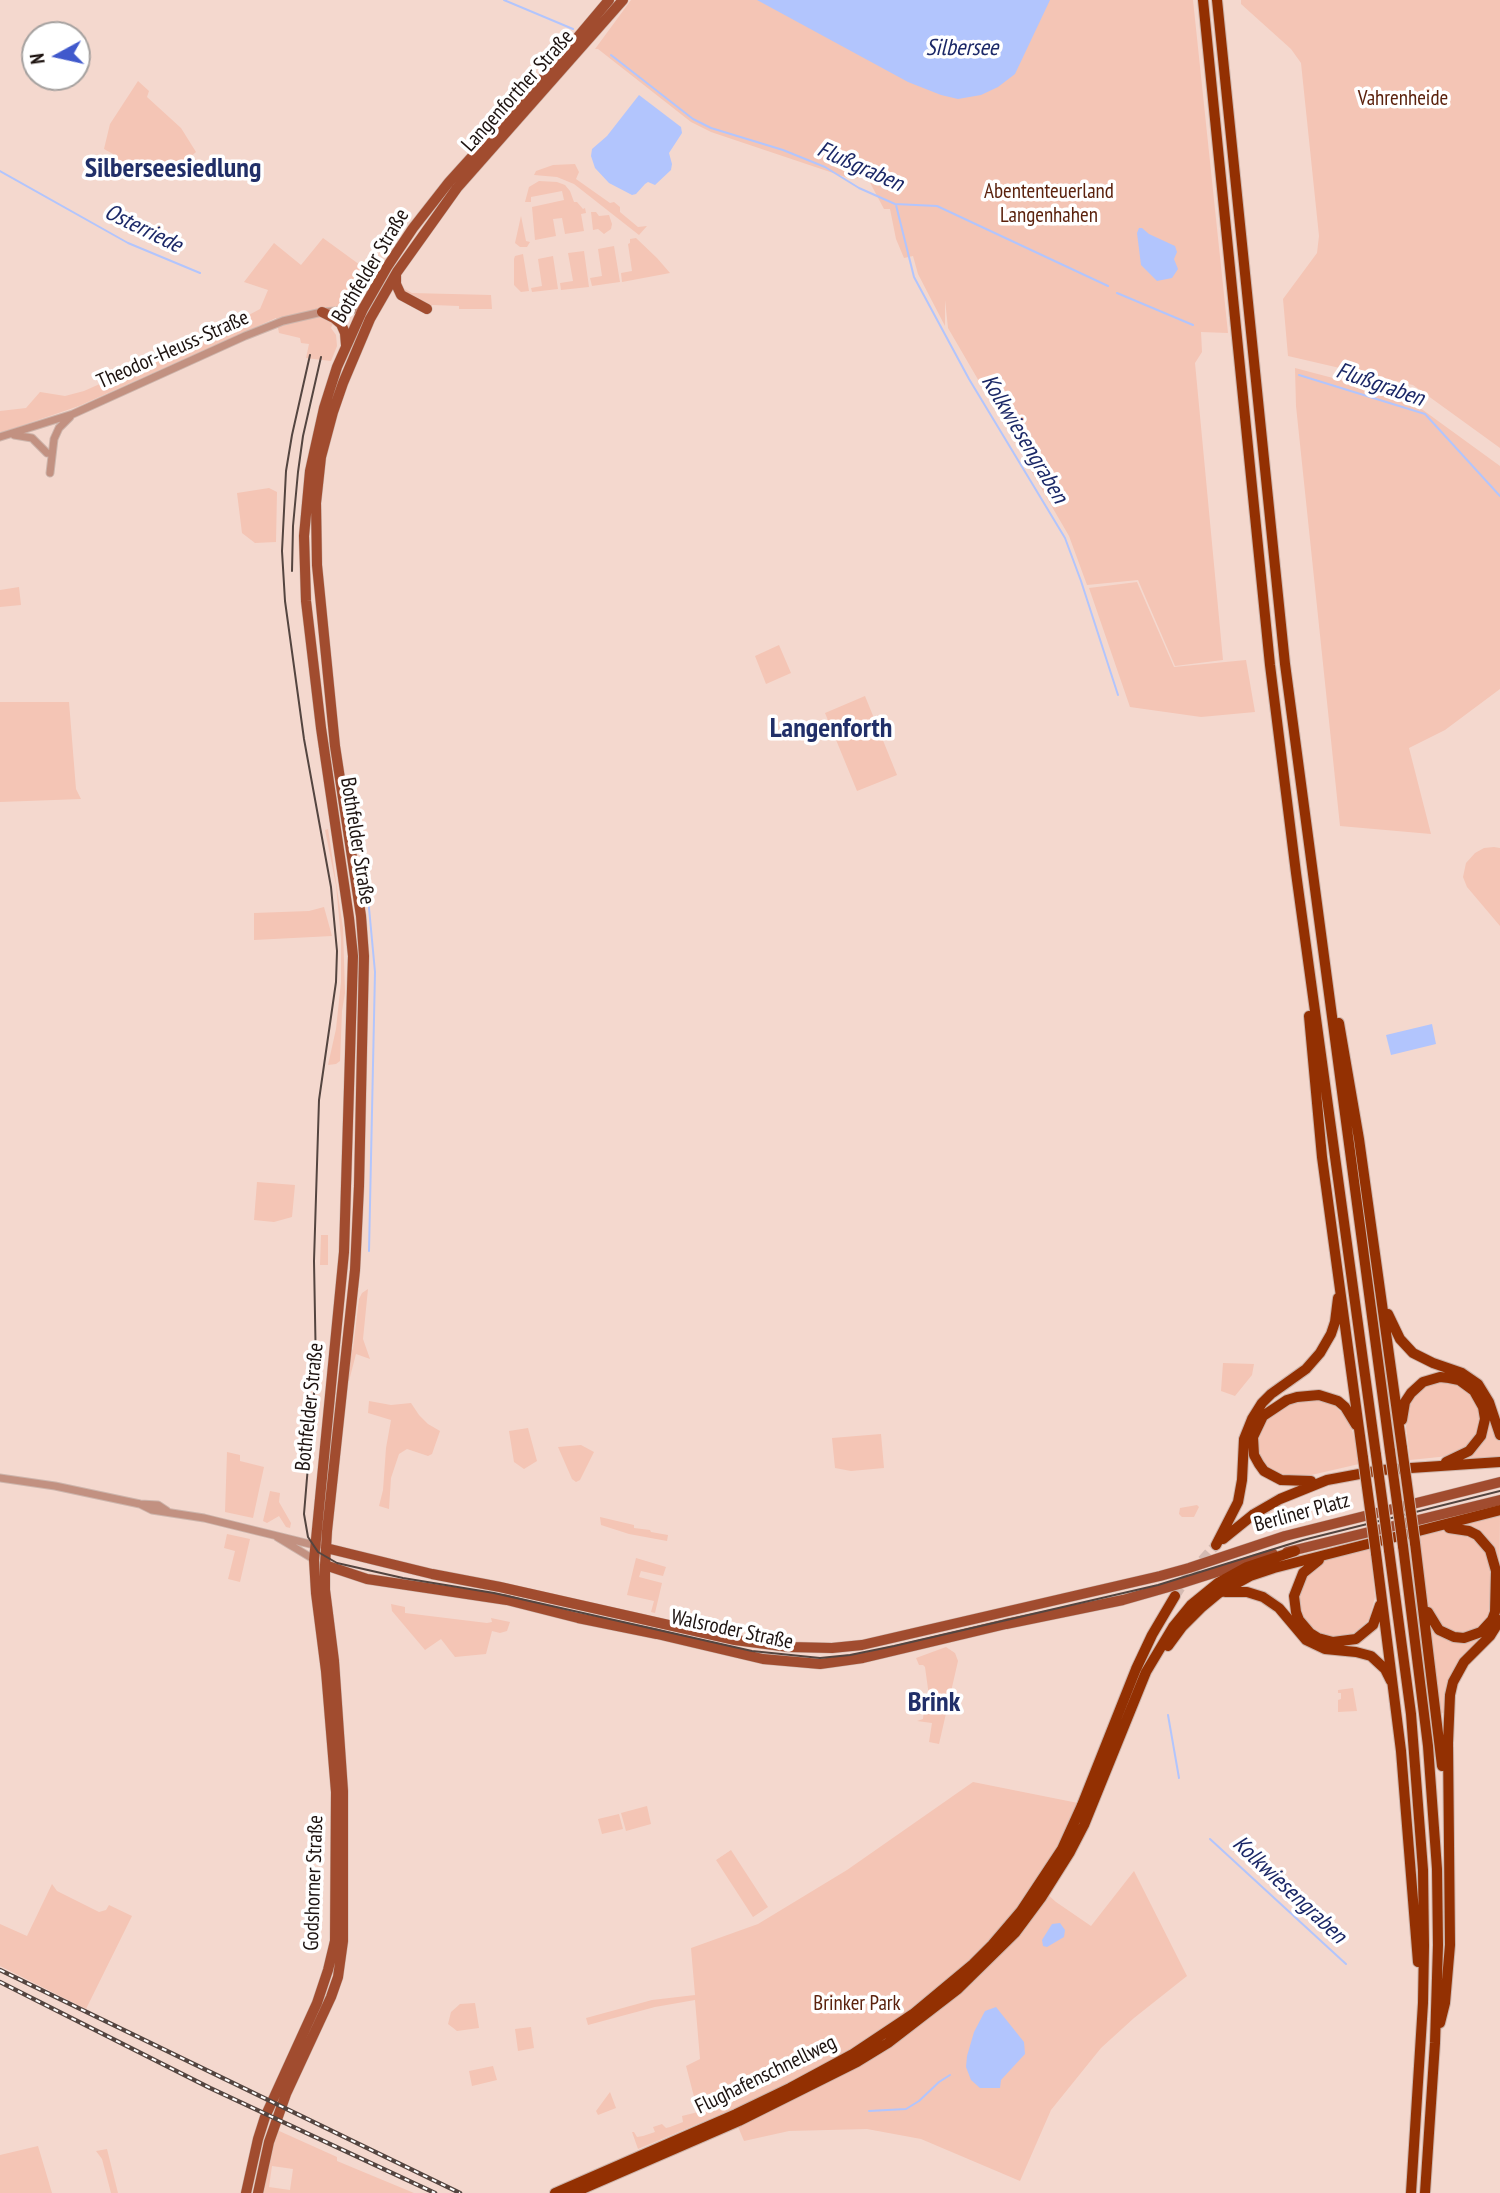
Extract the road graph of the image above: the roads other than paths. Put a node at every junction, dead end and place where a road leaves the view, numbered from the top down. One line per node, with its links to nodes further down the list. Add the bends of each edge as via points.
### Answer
1 (609, 0): 5 (main road, Langenforther Straße)
2 (623, 0): 5 (main road, Langenforther Straße)
3 (1203, 0): 17 (highway, via 1270,665)
4 (1217, 0): 16 (highway, via 1285,664)
5 (465, 172): 6 (main road, Bothfelder Straße); 7 (main road, Bothfelder Straße, via 413,228)
6 (397, 272): 8 (main road, via 401,295); 33 (main road, Bothfelder Straße, via 370,319 338,397 321,457 316,503 335,746 364,956 357,1236)
7 (363, 309): 9 (street, Theodor-Heuss-Straße); 10 (main road, Bothfelder Straße)
8 (427, 309)
9 (322, 312): 10 (main road, via 341,324); 11 (street, Theodor-Heuss-Straße, via 265,327)
10 (346, 347): 32 (main road, Bothfelder Straße, via 318,429 304,536 315,682 353,957 343,1270)
11 (73, 414): 12 (street, Theodor-Heuss-Straße); 15 (street, via 54,439)
12 (10, 434): 13 (street, Theodor-Heuss-Straße); 14 (street, via 32,438)
13 (0, 437)
14 (47, 453)
15 (50, 473)
16 (1323, 959): 18 (highway, via 1336,1007); 47 (highway, bridge, via 1403,1546)
17 (1308, 962): 19 (highway, via 1320,1134); 49 (highway, bridge, via 1411,1714 1423,1870)
18 (1376, 1258): 20 (highway, via 1389,1316 1400,1339 1423,1359 1478,1384); 22 (highway)
19 (1339, 1278): 21 (highway); 26 (highway, via 1335,1322 1326,1344 1306,1369 1262,1403 1248,1427 1238,1502 1216,1545 1267,1506)
20 (1500, 1435)
21 (1362, 1443): 26 (highway, via 1349,1412 1329,1397 1297,1397 1263,1416 1253,1446 1264,1471 1292,1482); 41 (highway, bridge)
22 (1402, 1448): 24 (highway, via 1402,1415 1411,1393 1432,1379 1459,1380 1479,1398 1484,1427 1469,1451); 40 (highway, bridge)
23 (1500, 1462): 24 (highway)
24 (1437, 1466): 26 (highway, via 1361,1472)
25 (0, 1478): 31 (street, Walsroder Straße, via 162,1506 167,1511)
26 (1327, 1480)
27 (1500, 1482): 39 (main road, Berliner Platz, via 1367,1515)
28 (1500, 1500): 34 (main road, Berliner Platz)
29 (1500, 1510): 30 (highway)
30 (1431, 1529): 35 (highway); 40 (highway, via 1460,1528 1485,1542 1494,1560 1497,1587 1492,1620 1481,1632 1454,1637 1433,1623)
31 (271, 1533): 32 (street, Walsroder Straße); 36 (street, Walsroder Straße)
32 (315, 1544): 33 (street, Walsroder Straße); 36 (main road, Bothfelder Straße)
33 (326, 1548): 38 (main road, Bothfelder Straße); 39 (main road, Walsroder Straße, via 735,1640 821,1648 862,1645)
34 (1295, 1551): 37 (main road, Berliner Platz); 45 (highway, via 1247,1567 1206,1592 1173,1627)
35 (1331, 1554): 41 (highway, via 1307,1568 1296,1587 1296,1612 1310,1633 1334,1642 1356,1639 1377,1618); 42 (highway, via 1261,1572)
36 (314, 1560): 38 (street, Walsroder Straße); 51 (main road, Godshorner Straße, via 336,1792 335,1941 317,2003 265,2117)
37 (1245, 1562): 38 (main road, Walsroder Straße, via 1123,1600 863,1658 805,1664 764,1659 507,1600 379,1581)
38 (325, 1565): 52 (main road, Godshorner Straße, via 344,1801 343,1941 338,1977 286,2094)
39 (1189, 1568)
40 (1422, 1589): 47 (highway)
41 (1382, 1592): 46 (highway)
42 (1219, 1593): 45 (highway, via 1182,1627); 46 (highway, via 1238,1591 1262,1597 1315,1645 1371,1656 1385,1669)
43 (1175, 1596): 53 (highway, Flughafenschnellweg, via 1136,1669 1062,1849 1021,1911 973,1964 913,2014 853,2054 780,2093)
44 (1500, 1620): 48 (highway, via 1458,1672)
45 (1146, 1672): 54 (highway, Flughafenschnellweg, via 1070,1852 1029,1916 978,1971 940,2005 857,2062 739,2121)
46 (1395, 1695): 49 (highway)
47 (1431, 1712): 48 (highway)
48 (1439, 1745): 50 (highway); 50 (highway, via 1448,1835 1450,1945 1445,2003)
49 (1423, 2003): 55 (highway)
50 (1435, 2043): 56 (highway)
51 (245, 2190)
52 (258, 2193)
53 (555, 2193)
54 (573, 2193)
55 (1410, 2193)
56 (1425, 2193)

